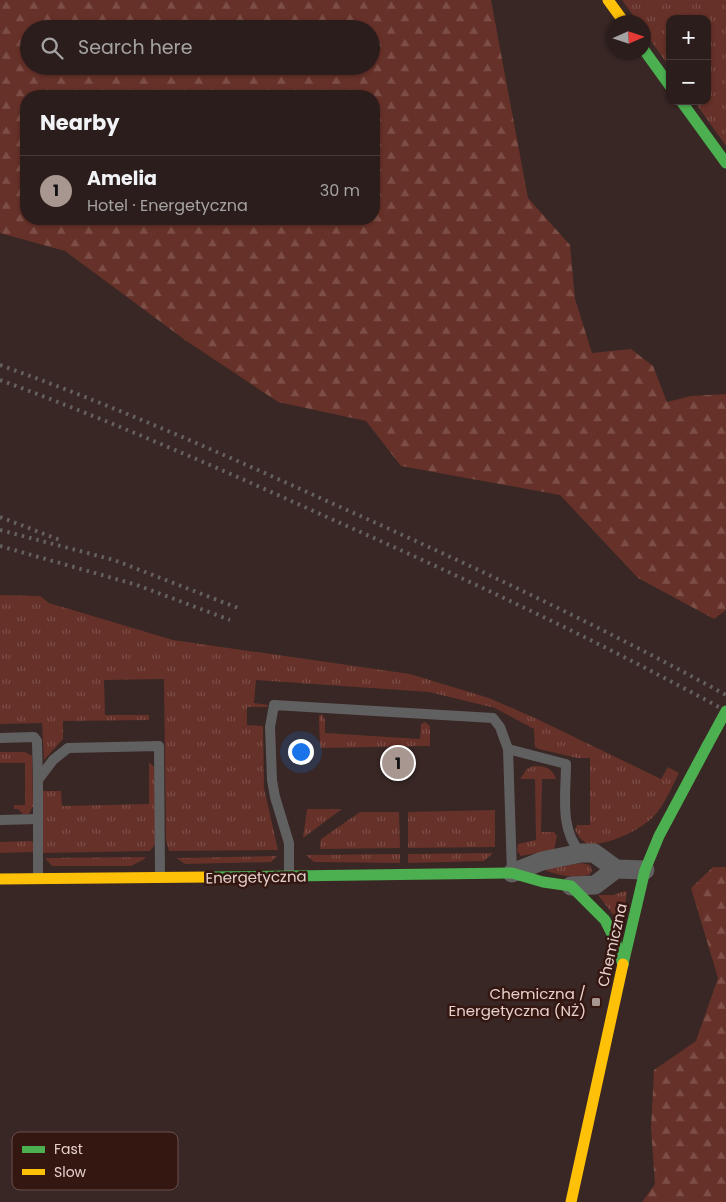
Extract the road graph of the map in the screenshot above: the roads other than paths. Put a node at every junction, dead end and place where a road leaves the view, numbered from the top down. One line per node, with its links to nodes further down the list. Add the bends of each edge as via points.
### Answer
1 (608, 0): 2 (street)
2 (619, 15)
3 (651, 60): 4 (street)
4 (666, 80)
5 (684, 105): 6 (street)
6 (726, 163)
7 (726, 711): 15 (street, Chemiczna, bridge, via 659,836)
8 (0, 738): 10 (lane, via 34,737 37,741)
9 (508, 749): 13 (lane, via 566,764 567,831); 16 (lane); 17 (lane, via 493,718 274,705 270,727 272,780 289,843)
10 (38, 780): 11 (lane); 20 (lane, via 53,760 68,748 159,746)
11 (38, 819): 12 (lane); 19 (lane)
12 (0, 820)
13 (581, 853): 14 (street, Energetyczna, via 594,854); 16 (street, Energetyczna, via 542,861)
14 (616, 868): 15 (street, Energetyczna); 21 (street, Energetyczna, via 594,886)
15 (645, 870): 22 (street, Chemiczna)
16 (512, 873): 17 (street, Energetyczna); 21 (street, Energetyczna)
17 (290, 876): 20 (street, Energetyczna)
18 (0, 878): 19 (street, Energetyczna)
19 (38, 878): 20 (street, Energetyczna)
20 (160, 878)
21 (571, 886): 22 (street, via 605,920)
22 (623, 965): 23 (street, Chemiczna)
23 (571, 1202)

